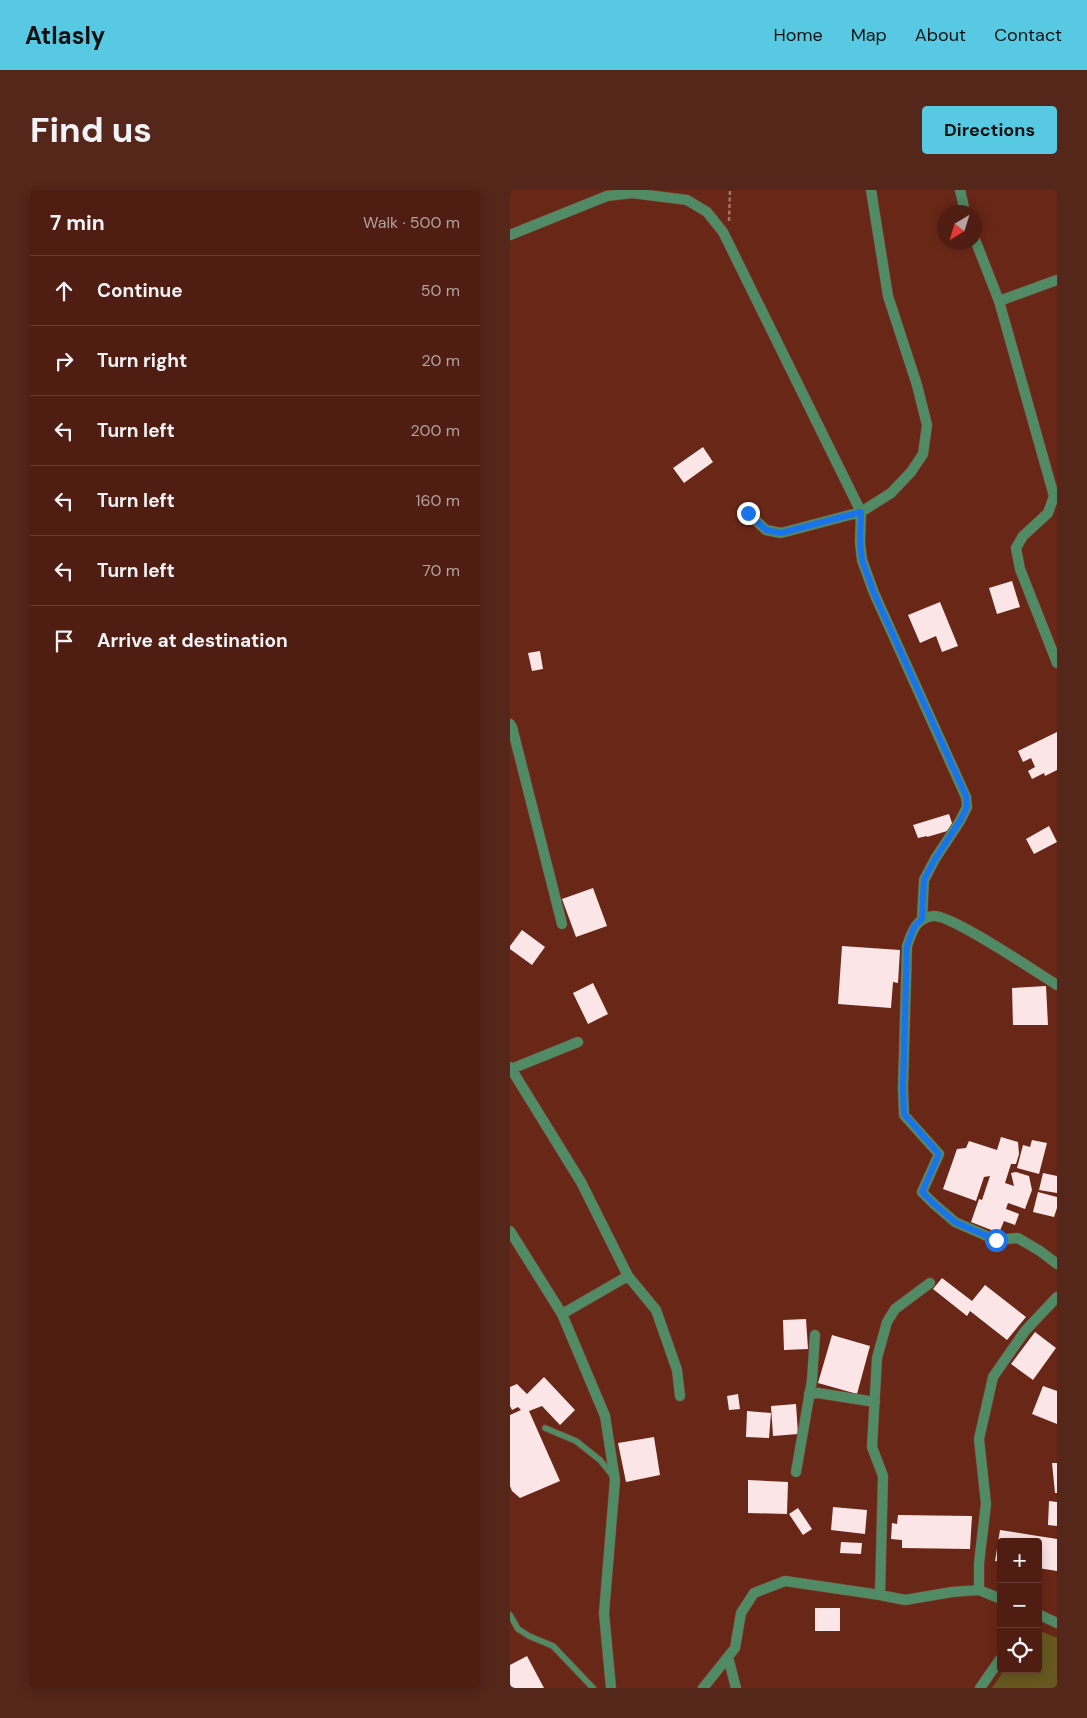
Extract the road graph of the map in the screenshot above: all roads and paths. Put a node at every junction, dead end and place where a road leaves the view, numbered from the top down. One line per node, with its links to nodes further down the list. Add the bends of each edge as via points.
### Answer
1 (730, 190): 6 (path)
2 (871, 190): 10 (street, via 888,296 927,425 922,454 911,472 890,493)
3 (960, 190): 4 (street)
4 (963, 205)
5 (510, 235): 6 (street, via 607,196 632,193 687,200 708,212)
6 (728, 242): 10 (street)
7 (979, 250): 9 (street)
8 (1057, 280): 9 (street)
9 (999, 301): 12 (street, via 1054,496 1048,513 1023,536 1016,548 1020,569)
10 (861, 512): 11 (street, via 781,533 766,530); 14 (street, via 862,560 874,593 966,796 967,807 924,880)
11 (748, 513)
12 (1057, 663)
13 (510, 724): 15 (street)
14 (922, 919): 16 (street, via 934,916 955,922); 20 (street, via 914,927 907,946 903,1088 904,1114 939,1154 922,1192 955,1222 996,1240 1018,1238)
15 (562, 924)
16 (1057, 985)
17 (578, 1042): 18 (street)
18 (510, 1068): 21 (street, via 581,1182)
19 (510, 1231): 24 (street)
20 (1057, 1264)
21 (628, 1276): 24 (street); 27 (street, via 656,1310 677,1370)
22 (930, 1283): 28 (street, via 895,1309 887,1322 877,1358)
23 (1057, 1297): 32 (street, via 1024,1331 993,1377 978,1439 986,1504)
24 (562, 1314): 31 (street, via 605,1416)
25 (815, 1335): 26 (street)
26 (809, 1394): 28 (street); 30 (street)
27 (680, 1396)
28 (875, 1402): 33 (street, via 872,1448 883,1476)
29 (545, 1428): 31 (lane, via 576,1441 600,1460)
30 (796, 1472)
31 (616, 1480): 41 (street, via 604,1613)
32 (979, 1590): 33 (street, via 905,1600); 34 (street)
33 (880, 1594): 38 (street, via 785,1581 754,1593 741,1612 735,1648)
34 (997, 1597)
35 (510, 1615): 40 (lane, via 518,1629 553,1646)
36 (1042, 1616): 37 (street)
37 (1057, 1623)
38 (728, 1657): 42 (street); 43 (street)
39 (997, 1664): 44 (street)
40 (592, 1688)
41 (611, 1688)
42 (703, 1688)
43 (736, 1688)
44 (980, 1688)

